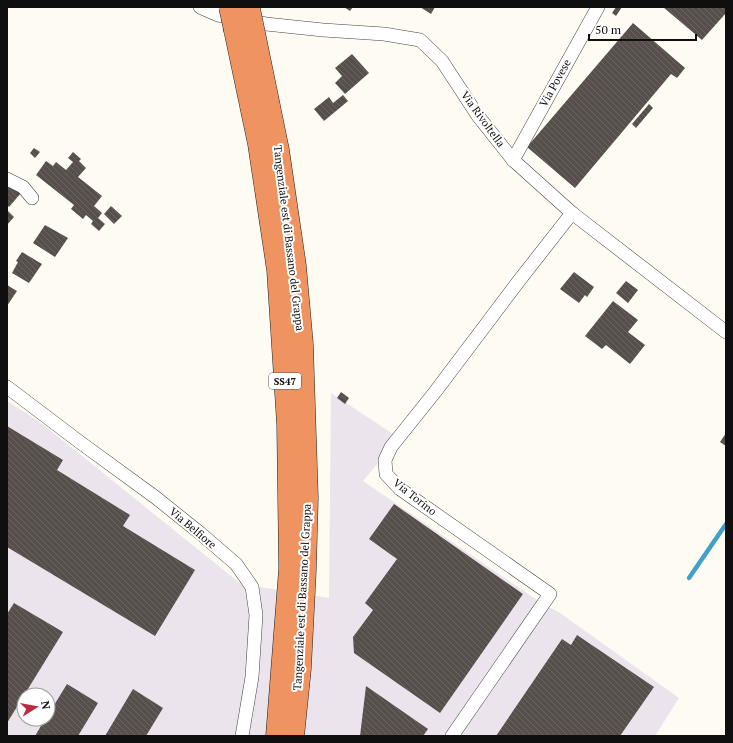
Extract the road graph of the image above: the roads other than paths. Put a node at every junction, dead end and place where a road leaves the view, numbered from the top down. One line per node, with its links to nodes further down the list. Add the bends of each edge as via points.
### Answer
1 (200, 7): 5 (street, Via Rivoltella, via 218,15 266,24 384,34 420,40 442,61 478,116)
2 (598, 7): 5 (street, Via Povese)
3 (243, 8): 4 (highway, Tangenziale est di Bassano del Grappa / SS47, bridge)
4 (245, 31): 12 (highway, Tangenziale est di Bassano del Grappa / SS47, via 278,270 288,424 290,569); 13 (highway, Tangenziale est di Bassano del Grappa / SS47, via 278,150 295,266 302,344 306,563)
5 (513, 160): 8 (street, Via Rivoltella)
6 (7, 179): 7 (street, via 23,187)
7 (32, 198)
8 (572, 213): 9 (street, Via Rivoltella); 14 (street, Via Torino, via 391,447 385,460 386,474 400,488 550,594)
9 (726, 332)
10 (7, 387): 11 (street, Via Belfiore, via 155,497 236,564 252,587 256,615 252,677)
11 (242, 736)
12 (277, 736)
13 (293, 736)
14 (452, 736)

